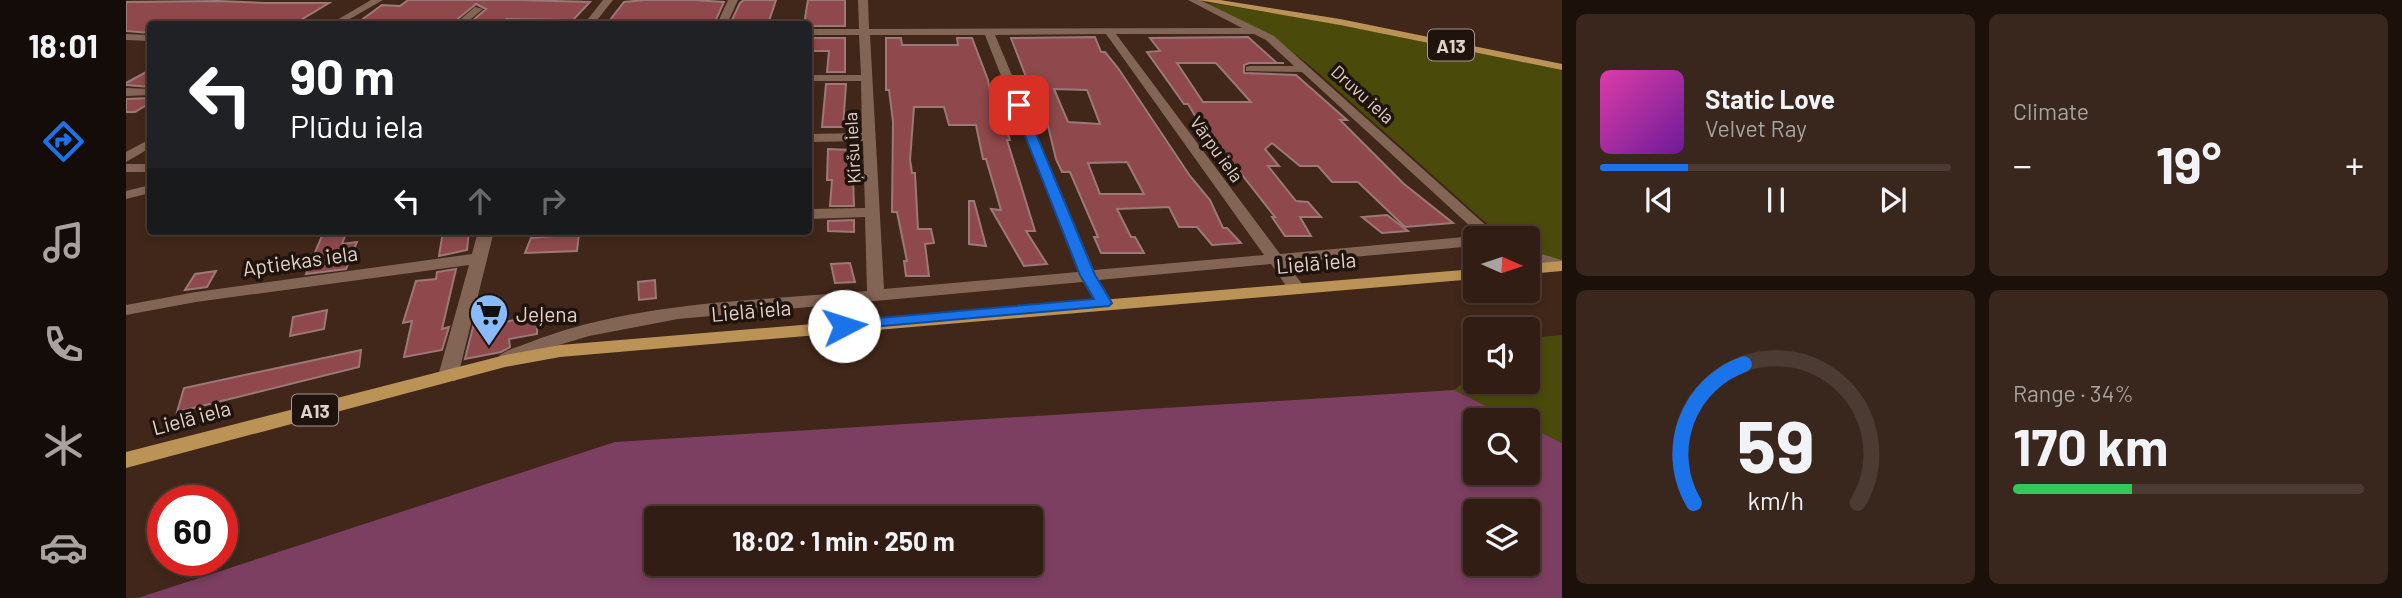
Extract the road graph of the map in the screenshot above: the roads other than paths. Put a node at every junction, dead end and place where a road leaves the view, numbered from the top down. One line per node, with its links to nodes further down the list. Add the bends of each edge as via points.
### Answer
1 (374, 0): 8 (street)
2 (608, 0): 10 (street)
3 (733, 0): 11 (street)
4 (863, 0): 15 (street, Ķiršu iela)
5 (1193, 0): 13 (street, Druvu iela)
6 (1203, 0): 19 (main road, A13, via 1340,22)
7 (478, 9): 9 (street)
8 (340, 21)
9 (464, 21)
10 (591, 21)
11 (723, 21)
12 (1108, 30): 13 (street); 16 (street); 40 (street, Vārpu iela)
13 (1260, 31): 21 (street, Druvu iela)
14 (812, 32): 15 (street)
15 (863, 32): 16 (street); 23 (street, Ķiršu iela)
16 (989, 32): 44 (street)
17 (126, 37): 18 (street)
18 (147, 38)
19 (1562, 67)
20 (1250, 69): 21 (street)
21 (1307, 69): 36 (street, Druvu iela)
22 (812, 78): 23 (street)
23 (866, 78): 26 (street, Ķiršu iela)
24 (126, 92): 25 (street)
25 (147, 92)
26 (869, 137): 27 (street); 34 (street, Ķiršu iela)
27 (812, 138)
28 (147, 145): 29 (street)
29 (126, 158)
30 (126, 167): 31 (street)
31 (147, 168)
32 (147, 190): 33 (street)
33 (126, 195)
34 (873, 212): 35 (street); 47 (street, Ķiršu iela)
35 (812, 214)
36 (1479, 226)
37 (485, 235): 39 (street)
38 (1463, 242): 40 (street)
39 (481, 258): 49 (street, Aptiekas iela); 51 (street)
40 (1272, 258): 44 (street); 46 (street, Vārpu iela)
41 (1540, 259): 42 (street)
42 (1562, 266): 43 (main road)
43 (1540, 268)
44 (1088, 275): 47 (street); 48 (street)
45 (1463, 275): 46 (main road, Lielā iela / A13)
46 (1297, 289): 48 (main road, Lielā iela / A13)
47 (876, 294): 50 (street, via 678,313 616,324 549,341)
48 (1104, 303): 50 (main road, Lielā iela / A13, via 560,351)
49 (126, 310)
50 (505, 361): 51 (main road, Lielā iela / A13)
51 (448, 376): 52 (main road, Lielā iela / A13)
52 (126, 460)

